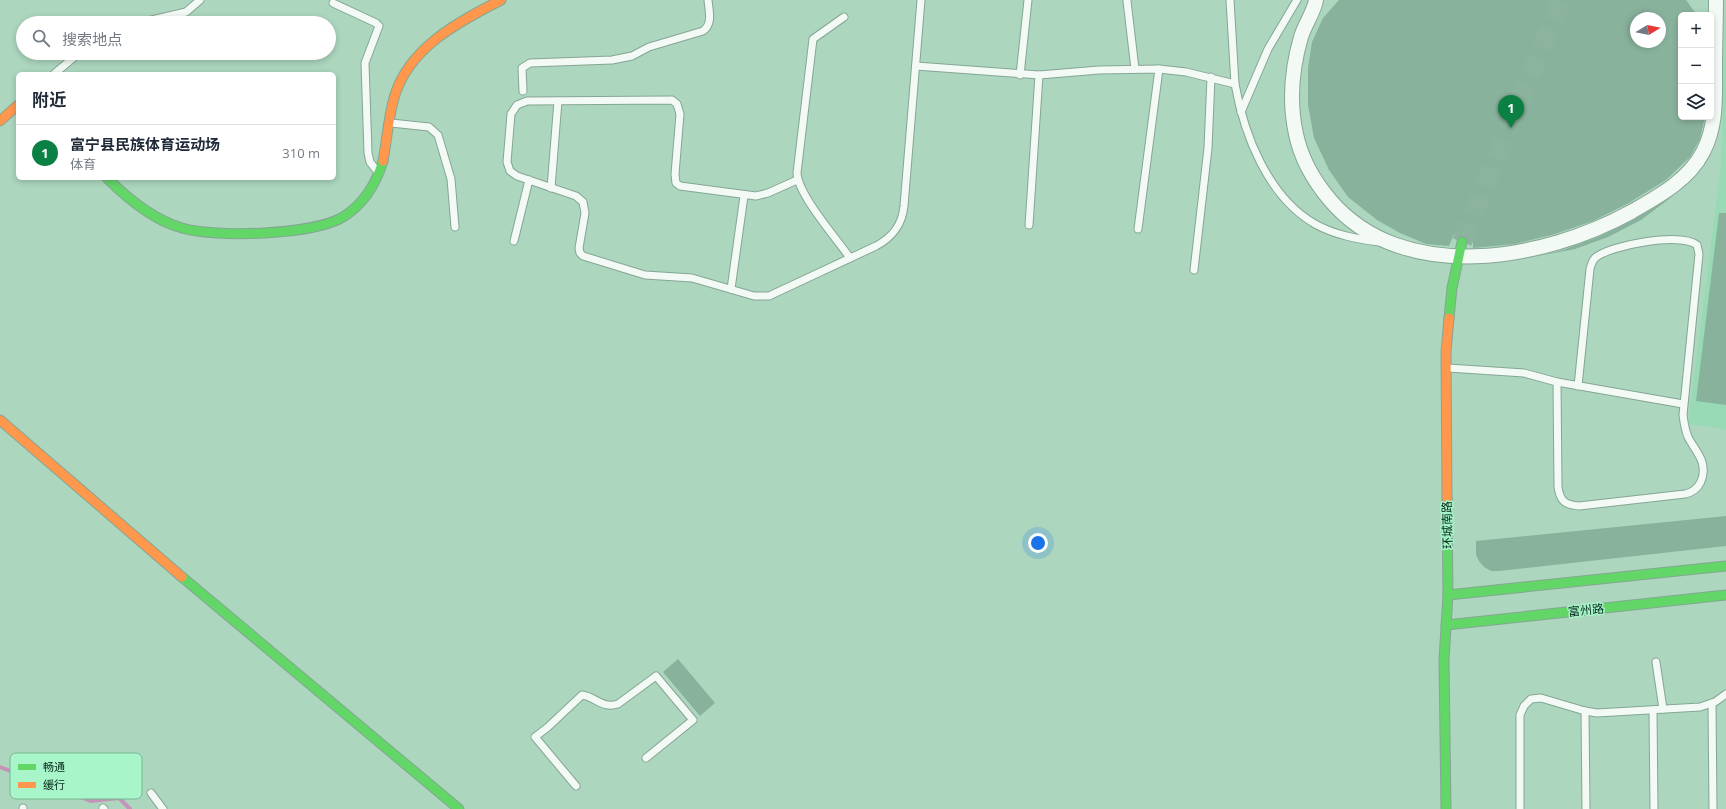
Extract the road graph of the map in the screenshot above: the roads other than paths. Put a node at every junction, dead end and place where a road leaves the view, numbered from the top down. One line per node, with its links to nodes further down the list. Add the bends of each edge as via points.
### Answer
1 (200, 0): 12 (lane, via 192,9)
2 (501, 0): 28 (main road, via 446,33 418,54 396,91)
3 (708, 0): 23 (lane, via 710,23 703,31 649,47 632,56 612,60 530,63 522,68)
4 (921, 0): 15 (lane)
5 (1028, 0): 19 (lane)
6 (1230, 0): 22 (lane)
7 (1297, 0): 26 (lane, via 1268,49)
8 (1316, 0): 40 (street, via 1297,52 1292,85 1293,119 1300,151 1314,180 1334,205 1359,227)
9 (1716, 0): 41 (street, via 1712,128 1703,153 1688,174 1646,203 1578,235 1531,249)
10 (1127, 1): 16 (lane)
11 (333, 3): 29 (lane, via 379,26 364,71 368,154 370,162)
12 (169, 16)
13 (844, 17): 32 (lane, via 813,39)
14 (71, 60): 18 (lane)
15 (916, 66): 19 (lane); 42 (lane, via 902,219 887,239)
16 (1135, 69): 17 (lane); 20 (lane)
17 (1159, 69): 21 (lane); 37 (lane)
18 (56, 72)
19 (1020, 75): 20 (lane)
20 (1039, 75): 35 (lane)
21 (1211, 77): 22 (lane); 43 (lane, via 1208,148)
22 (1235, 84): 26 (lane)
23 (523, 90)
24 (558, 101): 31 (lane, via 527,101 513,108 508,166 513,175); 33 (lane); 34 (lane, via 672,100 680,108 676,184)
25 (16, 107): 27 (main road)
26 (1241, 112): 40 (lane, via 1254,147 1270,177 1301,214 1315,224 1344,236)
27 (0, 121)
28 (389, 122): 29 (main road, via 386,152); 36 (lane, via 430,127 438,135 451,179)
29 (380, 173): 30 (main road, via 364,200 334,221 318,226 233,233 193,231 168,223 140,206)
30 (109, 180)
31 (528, 180): 33 (lane); 38 (lane)
32 (797, 180): 34 (lane, via 763,195); 42 (lane)
33 (551, 188): 44 (lane, via 576,196 583,202 585,213 578,248 583,256 644,275 692,278)
34 (744, 196): 44 (lane)
35 (1029, 225)
36 (455, 227)
37 (1138, 230)
38 (514, 241)
39 (1462, 242): 41 (main road, 环城南路)
40 (1390, 243): 41 (street, via 1424,252)
41 (1458, 256): 45 (main road, 环城南路, via 1450,304)
42 (850, 258): 44 (lane, via 769,296 754,296)
43 (1194, 270)
44 (731, 289)
45 (1446, 368): 46 (lane, via 1524,373); 51 (main road, 环城南路)
46 (1557, 382): 47 (lane); 48 (lane, via 1558,487 1563,502 1571,505 1695,491 1701,481 1703,468 1700,456 1684,426)
47 (1578, 386): 48 (lane); 48 (lane, via 1590,269 1594,259 1602,254 1650,240 1690,241 1697,245 1699,254)
48 (1683, 404)
49 (0, 420): 64 (main road, via 243,629)
50 (1726, 566): 51 (main road)
51 (1448, 595): 53 (main road, 环城南路)
52 (1726, 595): 53 (main road, 富州路)
53 (1446, 625): 65 (main road, 环城南路)
54 (1656, 662): 57 (lane)
55 (1726, 694): 56 (lane)
56 (1712, 703): 57 (lane, via 1700,707); 69 (lane)
57 (1663, 709): 58 (lane)
58 (1653, 710): 59 (lane, via 1604,713); 68 (lane)
59 (1585, 711): 66 (lane, via 1541,698 1531,699 1524,706 1520,715); 67 (lane)
60 (646, 758): 61 (lane, via 693,720 656,676 611,707 590,696 582,695 535,737)
61 (576, 786)
62 (151, 794): 63 (lane)
63 (163, 809)
64 (459, 809)
65 (1446, 809)
66 (1520, 809)
67 (1586, 809)
68 (1654, 809)
69 (1713, 809)

